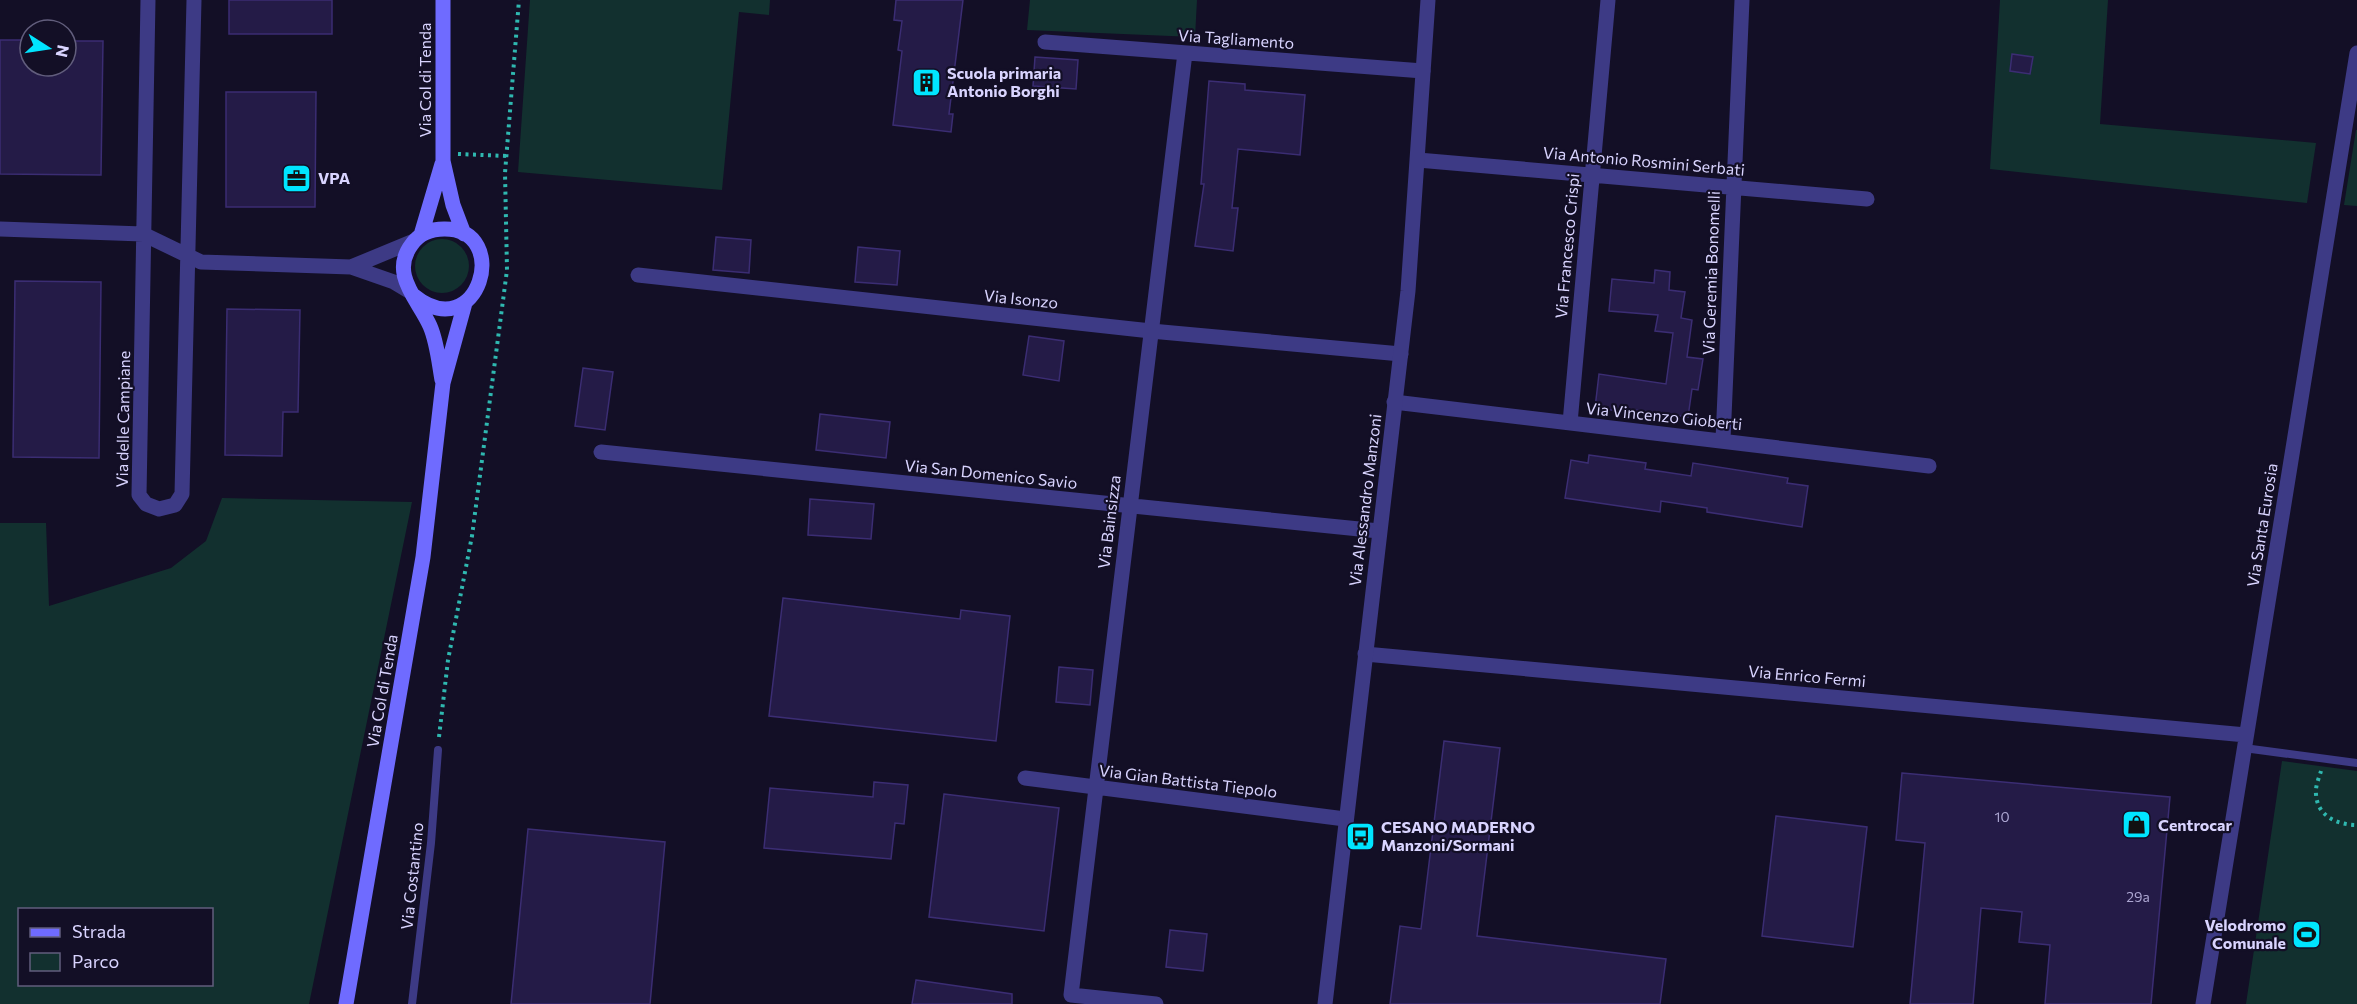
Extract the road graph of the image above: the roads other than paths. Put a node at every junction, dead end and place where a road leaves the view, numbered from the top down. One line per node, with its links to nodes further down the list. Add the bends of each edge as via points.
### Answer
1 (148, 0): 17 (street, Via delle Campiane)
2 (194, 0): 20 (street, Via delle Campiane)
3 (443, 0): 11 (main road, Via Col di Tenda)
4 (1428, 0): 10 (street, Via Alessandro Manzoni)
5 (1608, 0): 13 (street, Via Francesco Crispi)
6 (1743, 0): 14 (street, Via Geremia Bonomelli)
7 (1045, 42): 8 (street, Via Tagliamento)
8 (1185, 53): 10 (street, Via Tagliamento); 25 (street, Via Bainsizza)
9 (2357, 53): 36 (street, Via Santa Eurosia)
10 (1424, 71): 12 (street, Via Alessandro Manzoni)
11 (443, 157): 18 (main road, Via Col di Tenda); 19 (main road, Via Col di Tenda)
12 (1418, 160): 13 (street, Via Antonio Rosmini Serbati); 26 (street, Via Alessandro Manzoni)
13 (1592, 174): 14 (street, Via Antonio Rosmini Serbati); 29 (street, Via Francesco Crispi)
14 (1733, 188): 15 (street, Via Antonio Rosmini Serbati); 30 (street, Via Geremia Bonomelli)
15 (1867, 199)
16 (0, 229): 17 (street)
17 (143, 234): 20 (street); 20 (street, Via delle Campiane, via 139,495 159,510 175,505 183,494)
18 (464, 234): 19 (main road, via 435,229); 24 (main road, Via Col di Tenda, via 474,243 484,268 482,281)
19 (417, 238): 21 (street); 23 (main road, Via Col di Tenda, via 406,252 403,265)
20 (188, 258): 21 (street, via 201,262)
21 (351, 267): 23 (street, via 394,282)
22 (638, 275): 25 (street, Via Isonzo)
23 (411, 293): 24 (main road, via 438,309); 27 (main road, Via Col di Tenda, via 431,327)
24 (465, 303): 27 (main road, Via Col di Tenda)
25 (1151, 331): 26 (street, Via Isonzo); 33 (street, Via Bainsizza)
26 (1401, 354): 28 (street, Via Alessandro Manzoni)
27 (443, 383): 42 (main road, Via Col di Tenda, via 423,557)
28 (1394, 402): 29 (street, Via Vincenzo Gioberti); 34 (street, Via Alessandro Manzoni)
29 (1570, 423): 30 (street, Via Vincenzo Gioberti)
30 (1723, 440): 32 (street, Via Vincenzo Gioberti)
31 (600, 452): 33 (street, Via San Domenico Savio)
32 (1929, 466)
33 (1129, 506): 34 (street, Via San Domenico Savio); 40 (street, Via Bainsizza)
34 (1379, 531): 35 (street, Via Alessandro Manzoni)
35 (1365, 654): 36 (street, Via Enrico Fermi); 41 (street, Via Alessandro Manzoni)
36 (2245, 741): 38 (lane); 46 (street, Via Santa Eurosia)
37 (438, 750): 43 (lane, Via Costantino)
38 (2357, 763)
39 (1025, 778): 40 (street, Via Gian Battista Tiepolo)
40 (1097, 788): 41 (street, Via Gian Battista Tiepolo); 44 (street, Via Bainsizza, via 1071,995)
41 (1346, 819): 45 (street, Via Alessandro Manzoni)
42 (346, 1004)
43 (412, 1004)
44 (1156, 1004)
45 (1324, 1004)
46 (2203, 1004)

